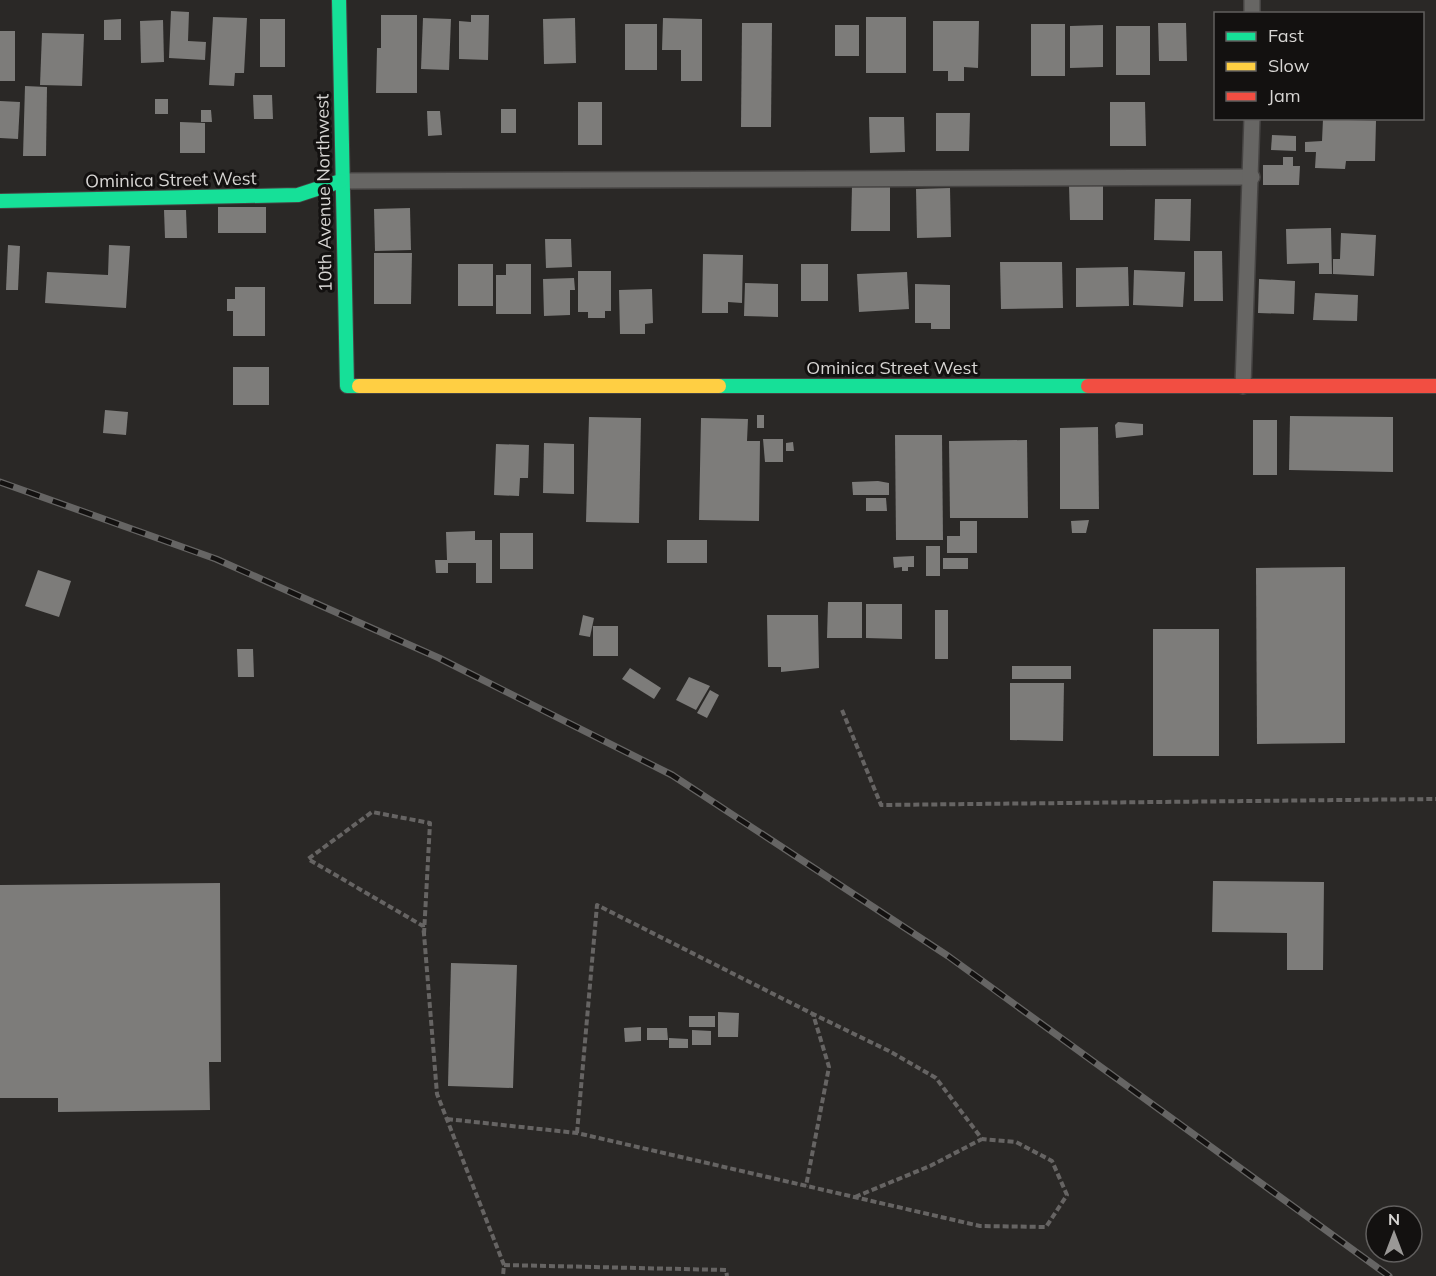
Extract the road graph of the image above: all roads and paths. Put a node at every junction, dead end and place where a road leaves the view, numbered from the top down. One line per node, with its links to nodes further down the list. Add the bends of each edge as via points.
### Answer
1 (339, 0): 4 (street, 10th Avenue Northwest)
2 (1252, 120): 3 (lane)
3 (1252, 177): 4 (lane); 7 (lane)
4 (341, 181): 5 (street, Ominica Street West, via 298,195); 6 (street, 10th Avenue Northwest)
5 (0, 201)
6 (347, 386): 7 (street, Ominica Street West)
7 (1243, 386): 8 (street, Ominica Street West)
8 (1436, 386)
9 (842, 710): 10 (path, via 881,805)
10 (1436, 799)
11 (424, 934): 11 (path, via 423,926 308,859 372,812 430,823); 13 (path, via 437,1094)
12 (813, 1014): 14 (path, via 597,905); 15 (path, via 936,1078); 16 (path, via 829,1067)
13 (447, 1119): 14 (path); 18 (path)
14 (577, 1133): 16 (path)
15 (982, 1139): 17 (path); 17 (path, via 1016,1142 1052,1161 1066,1195 1046,1227 980,1226)
16 (806, 1186): 17 (path)
17 (855, 1197)
18 (504, 1265): 19 (path); 20 (path, via 726,1270)
19 (503, 1276)
20 (727, 1276)

